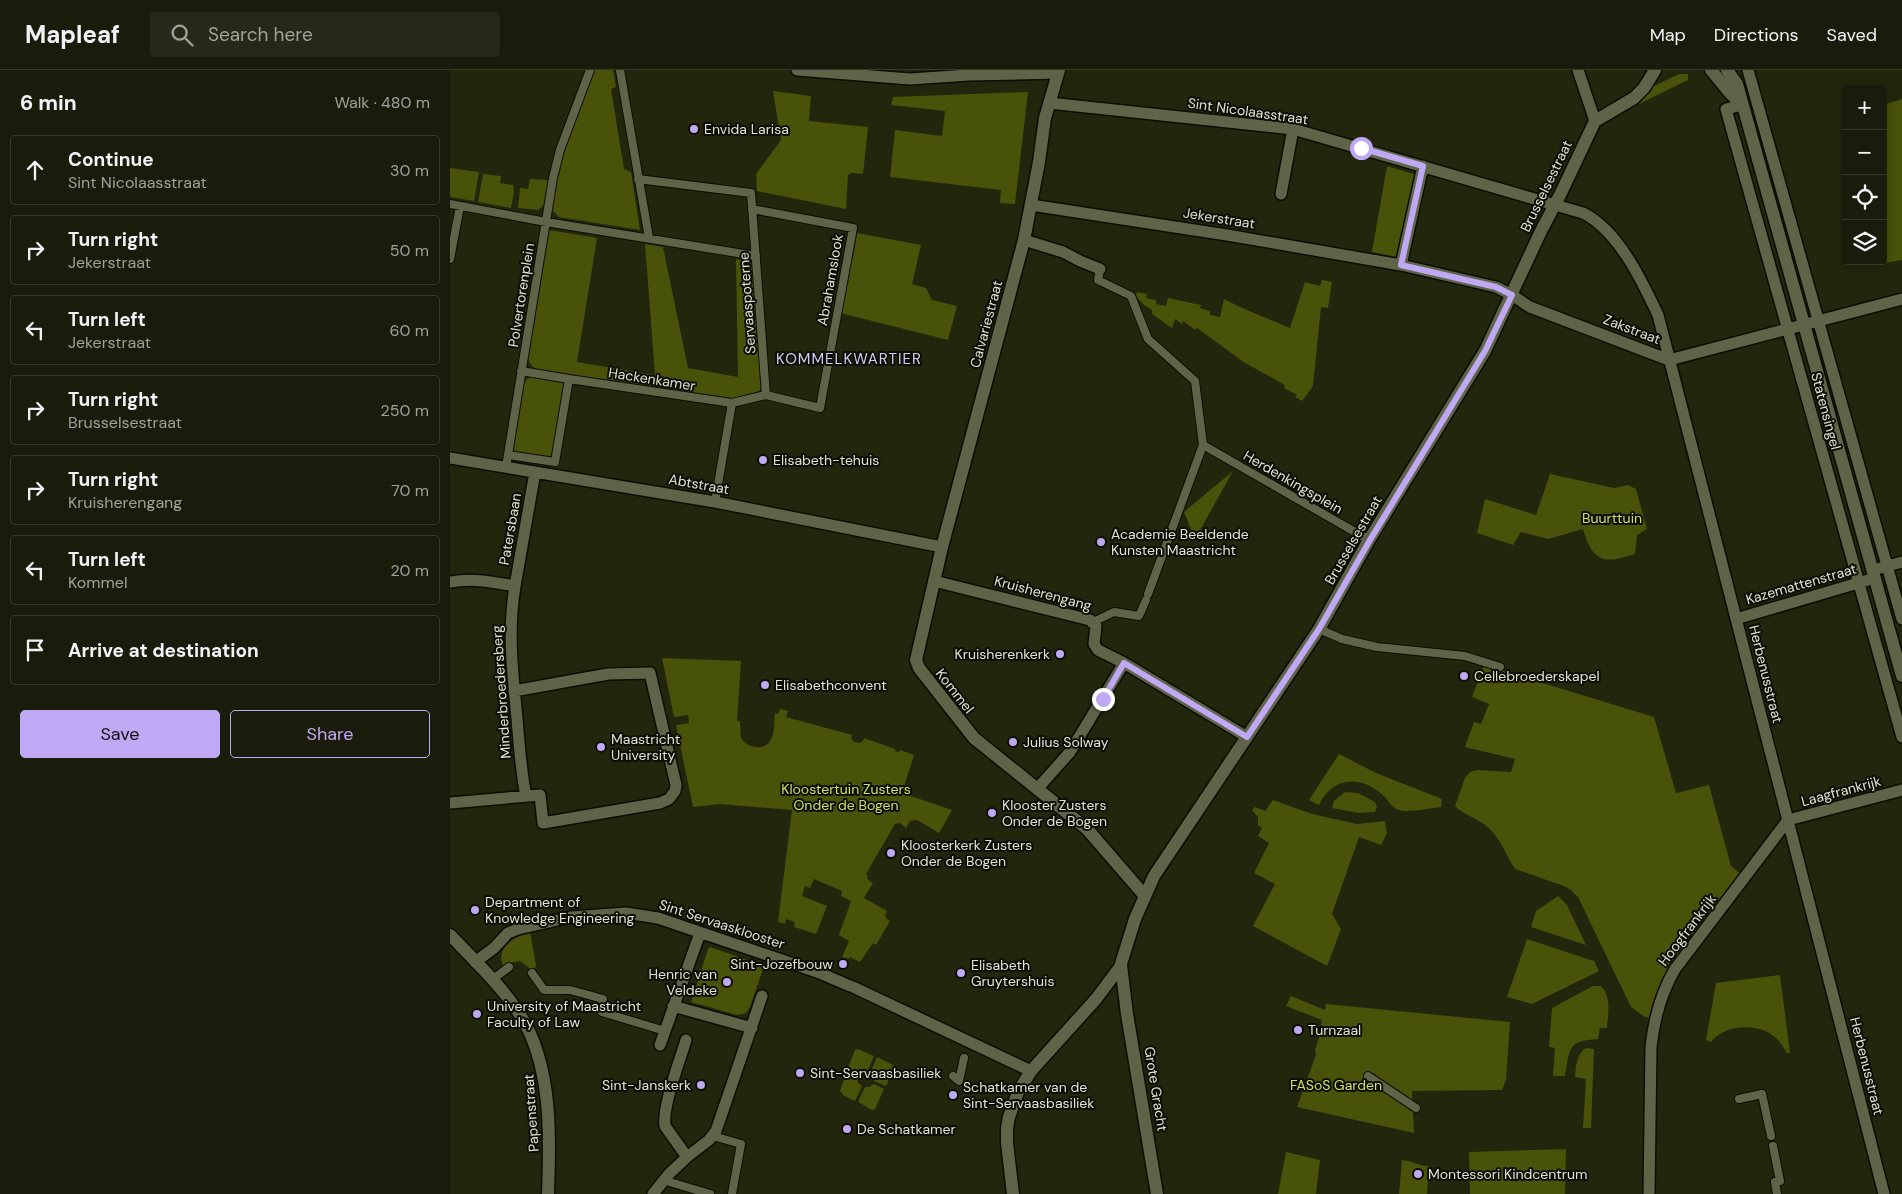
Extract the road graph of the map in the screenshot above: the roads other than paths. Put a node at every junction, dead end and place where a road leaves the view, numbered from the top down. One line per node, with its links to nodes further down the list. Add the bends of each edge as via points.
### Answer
1 (590, 70): 22 (street, Polvertorenplein, via 560,150)
2 (620, 70): 15 (street)
3 (797, 70): 9 (street, via 910,79)
4 (1578, 70): 12 (street)
5 (1655, 70): 12 (street, via 1634,98)
6 (1711, 70): 11 (street, Statensingel)
7 (1728, 70): 11 (street, Statensingel, via 1737,84)
8 (1748, 70): 31 (street, Statensingel)
9 (1057, 71): 10 (street, Calvariestraat)
10 (1049, 103): 13 (street, Sint Nicolaasstraat); 19 (street, Calvariestraat)
11 (1742, 105): 32 (street, Statensingel); 33 (street, Statensingel, via 1726,109)
12 (1595, 120): 18 (street, Brusselsestraat)
13 (1294, 129): 14 (street, Sint Nicolaasstraat); 16 (street)
14 (1423, 166): 18 (street, Sint Nicolaasstraat); 27 (street)
15 (638, 179): 21 (street, via 752,193); 23 (street)
16 (1282, 194)
17 (450, 204): 20 (street)
18 (1555, 204): 29 (street, Brusselsestraat); 34 (street, Herbenusstraat, via 1591,217 1627,258 1658,315)
19 (1031, 205): 24 (street, Calvariestraat); 27 (street, Jekerstraat)
20 (460, 206): 22 (street); 26 (street)
21 (752, 209): 25 (street, Servaaspoterne); 37 (street, Abrahamslook, via 853,228 820,408)
22 (546, 222): 23 (street); 35 (street, Polvertorenplein)
23 (649, 238): 25 (street)
24 (1024, 240): 28 (street, via 1063,252); 46 (street, Calvariestraat)
25 (756, 256): 37 (street, Servaaspoterne)
26 (450, 259)
27 (1401, 265): 29 (street, Jekerstraat, via 1496,287)
28 (1100, 269): 39 (street, via 1098,280 1131,296 1148,339 1195,381)
29 (1512, 295): 34 (street, Zakstraat, via 1530,307); 45 (street, Brusselsestraat, via 1485,351)
30 (1902, 299): 31 (street, Zakstraat)
31 (1818, 320): 32 (street, Zakstraat); 48 (street, Statensingel)
32 (1804, 324): 33 (street, Zakstraat); 49 (street, Statensingel)
33 (1788, 328): 34 (street, Zakstraat); 52 (street, Statensingel)
34 (1669, 360): 55 (street, Herbenusstraat)
35 (522, 371): 36 (street); 40 (street, Polvertorenplein)
36 (569, 379): 38 (street, Hackenkamer); 40 (street, via 555,462)
37 (766, 395): 38 (street, Hackenkamer)
38 (732, 404): 44 (street)
39 (1203, 445): 45 (street, Herdenkingsplein); 56 (street, via 1139,616 1114,612)
40 (508, 455): 42 (street, Polvertorenplein)
41 (450, 458): 42 (street, Abtstraat)
42 (506, 467): 43 (street, Abtstraat)
43 (535, 472): 44 (street, Abtstraat); 53 (street, Patersbaan)
44 (715, 502): 46 (street, Abtstraat)
45 (1370, 540): 57 (street, Brusselsestraat)
46 (942, 549): 50 (street, Calvariestraat)
47 (1902, 562): 48 (street, Kazemattenstraat)
48 (1887, 566): 49 (street, Kazemattenstraat); 54 (street, Statensingel)
49 (1874, 574): 52 (street, Kazemattenstraat); 60 (street, Statensingel)
50 (934, 581): 56 (street, Kruisherengang); 64 (street, Kommel, via 916,660 919,668 974,738)
51 (450, 582): 53 (street, Patersbaan, via 467,579)
52 (1858, 583): 55 (street, Kazemattenstraat); 63 (street, Statensingel)
53 (515, 586): 61 (street, Minderbroedersberg, via 510,634)
54 (1902, 618)
55 (1736, 619): 68 (street, Herbenusstraat)
56 (1093, 622): 58 (street, Kruisherengang, via 1096,626 1094,644 1098,650)
57 (1319, 629): 59 (street, via 1369,646 1465,656); 62 (street, Brusselsestraat)
58 (1124, 663): 62 (street, Kruisherengang); 64 (street, via 1070,752)
59 (1500, 667)
60 (1902, 676)
61 (514, 691): 66 (street, Minderbroedersberg); 66 (street, via 608,674 650,673 676,785 669,799 660,803 542,823 540,796)
62 (1247, 737): 69 (street, Brusselsestraat, via 1154,876)
63 (1902, 737)
64 (1036, 789): 69 (street, Kommel, via 1093,836)
65 (1902, 790): 68 (street, Laagfrankrijk)
66 (526, 796): 67 (street)
67 (450, 803)
68 (1788, 820): 101 (street, Hoogfrankrijk, via 1676,969 1664,990 1652,1038); 103 (street, Herbenusstraat)
69 (1145, 896): 73 (street, Brusselsestraat)
70 (700, 933): 72 (street, Sint Servaasklooster, via 642,914 585,915 518,929); 79 (street); 85 (street, Sint Servaasklooster, via 851,986)
71 (450, 935): 72 (street, Papenstraat)
72 (475, 962): 76 (street, Papenstraat)
73 (1121, 965): 77 (street, Brusselsestraat); 85 (street, Brusselsestraat, via 1096,999)
74 (509, 967): 76 (street)
75 (532, 973): 81 (street, via 544,990 570,990 603,999 602,1012)
76 (492, 980): 95 (street, Papenstraat, via 525,1024 542,1065 549,1146)
77 (1123, 990): 100 (street, Grote Gracht)
78 (762, 996): 80 (street)
79 (673, 1006): 80 (street); 81 (street)
80 (752, 1028): 90 (street)
81 (665, 1031): 83 (street)
82 (686, 1040): 93 (street, via 664,1122)
83 (660, 1045)
84 (964, 1058): 86 (street, via 959,1081)
85 (1031, 1071): 99 (street, Brusselsestraat, via 1008,1117 1007,1143)
86 (953, 1076)
87 (1368, 1076): 89 (street)
88 (1738, 1099): 91 (street, via 1762,1094)
89 (1416, 1108)
90 (713, 1136): 93 (street); 98 (street, via 742,1144)
91 (1771, 1136)
92 (1773, 1146): 102 (street, via 1780,1181 1775,1182)
93 (687, 1158): 94 (street)
94 (663, 1180): 96 (street); 97 (street)
95 (548, 1194)
96 (653, 1194)
97 (710, 1194)
98 (732, 1194)
99 (1014, 1194)
100 (1157, 1194)
101 (1648, 1194)
102 (1777, 1194)
103 (1884, 1194)

